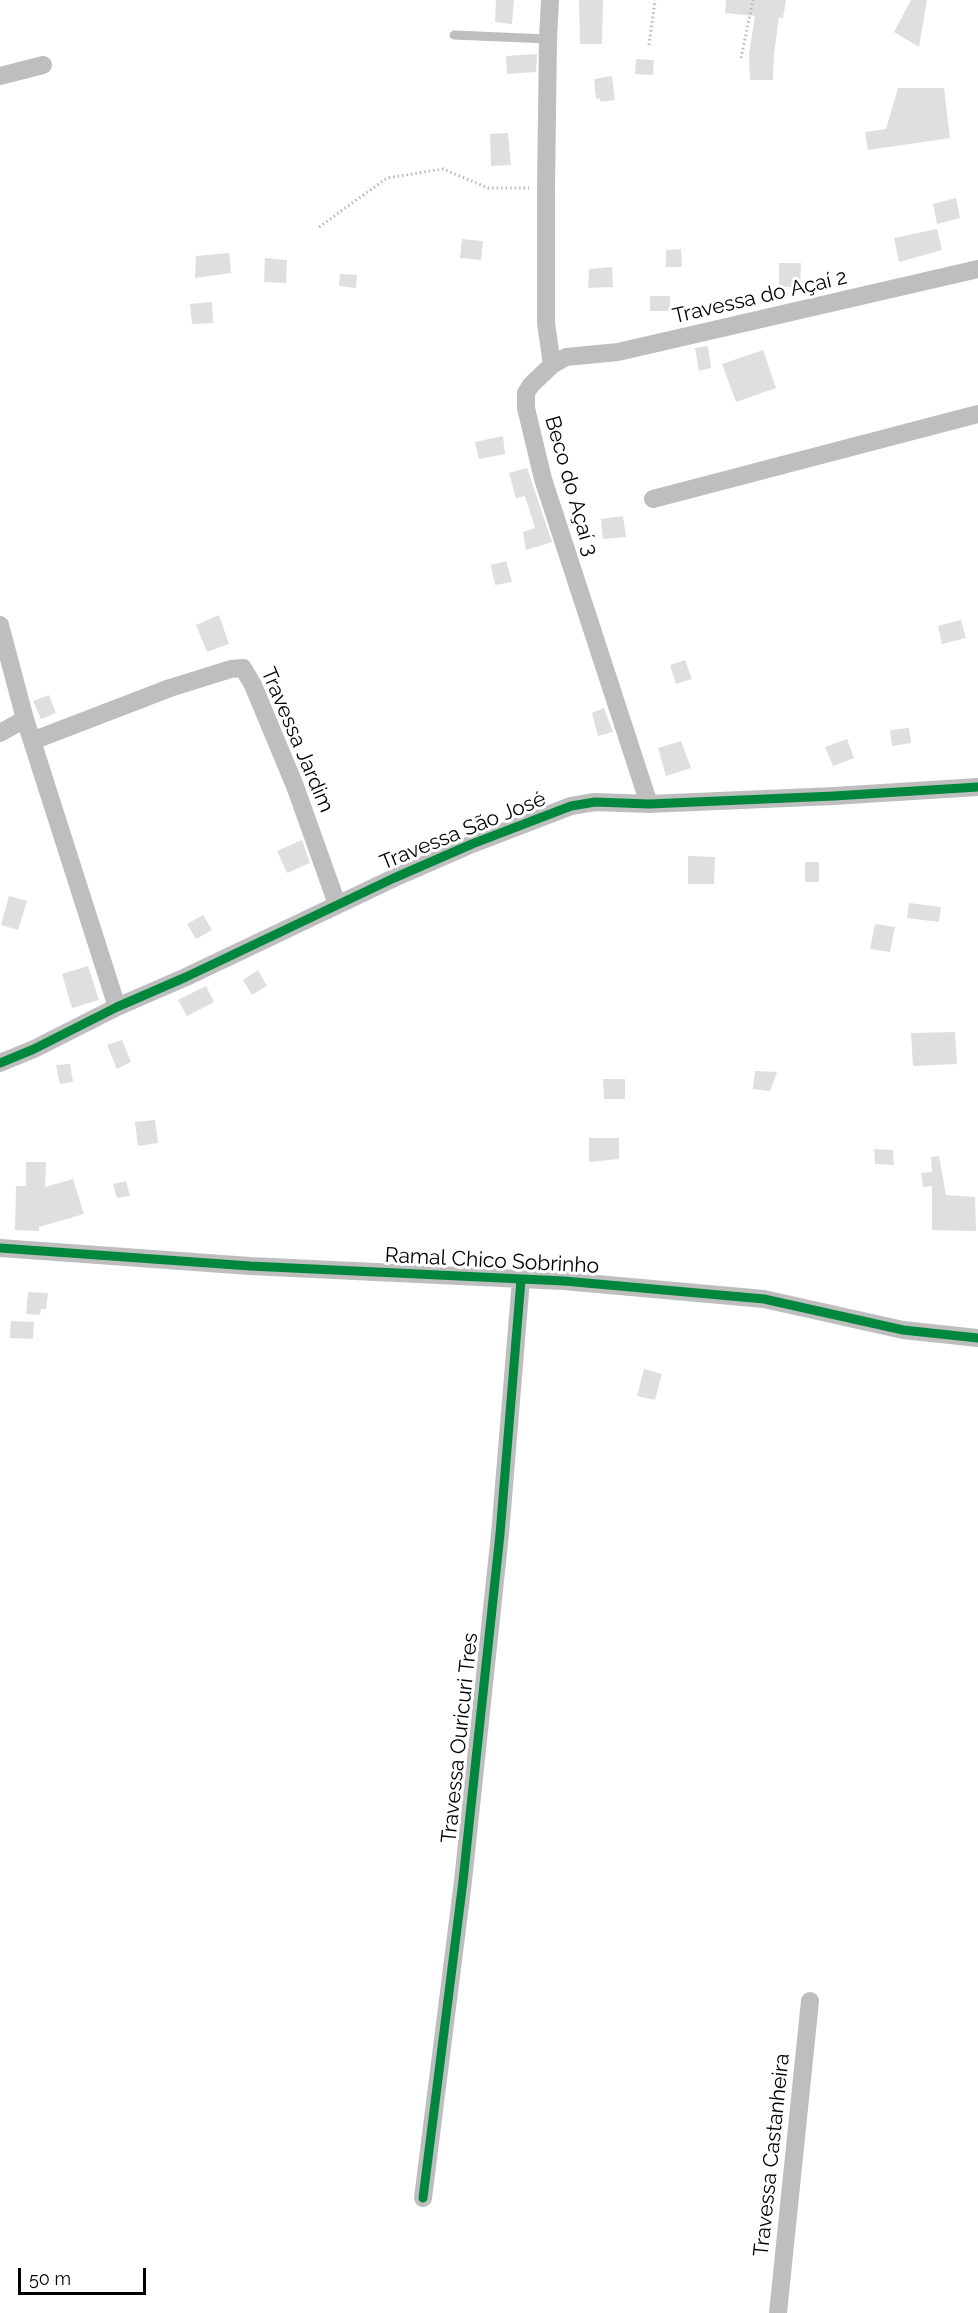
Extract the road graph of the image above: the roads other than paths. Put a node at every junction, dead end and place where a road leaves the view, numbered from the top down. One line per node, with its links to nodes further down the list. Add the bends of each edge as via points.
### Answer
1 (550, 0): 3 (street)
2 (454, 35): 3 (lane)
3 (548, 39): 7 (street, via 546,323)
4 (43, 65): 5 (street)
5 (0, 76)
6 (978, 269): 7 (street, Travessa do Açaí 2, via 618,352 566,357)
7 (552, 365): 15 (street, Beco do Açaí 3, via 526,393 526,408 543,479)
8 (978, 414): 9 (street)
9 (652, 500)
10 (0, 625): 11 (street)
11 (25, 719): 12 (street); 13 (street)
12 (0, 733)
13 (32, 741): 16 (street, Travessa Jardim, via 170,688 243,668 295,786); 17 (street)
14 (978, 787): 15 (street, Travessa São José)
15 (649, 804): 16 (street, Travessa São José, via 595,802 571,806 472,844)
16 (337, 904): 17 (street, Travessa São José)
17 (117, 1007): 18 (street, Travessa São José)
18 (0, 1063)
19 (0, 1248): 20 (street, Ramal Chico Sobrinho)
20 (520, 1280): 21 (street, Ramal Chico Sobrinho, via 764,1299 903,1330); 23 (street, Travessa Ouricuri Tres, via 500,1534)
21 (978, 1338)
22 (810, 2001): 24 (street, Travessa Castanheira)
23 (423, 2198)
24 (778, 2313)

